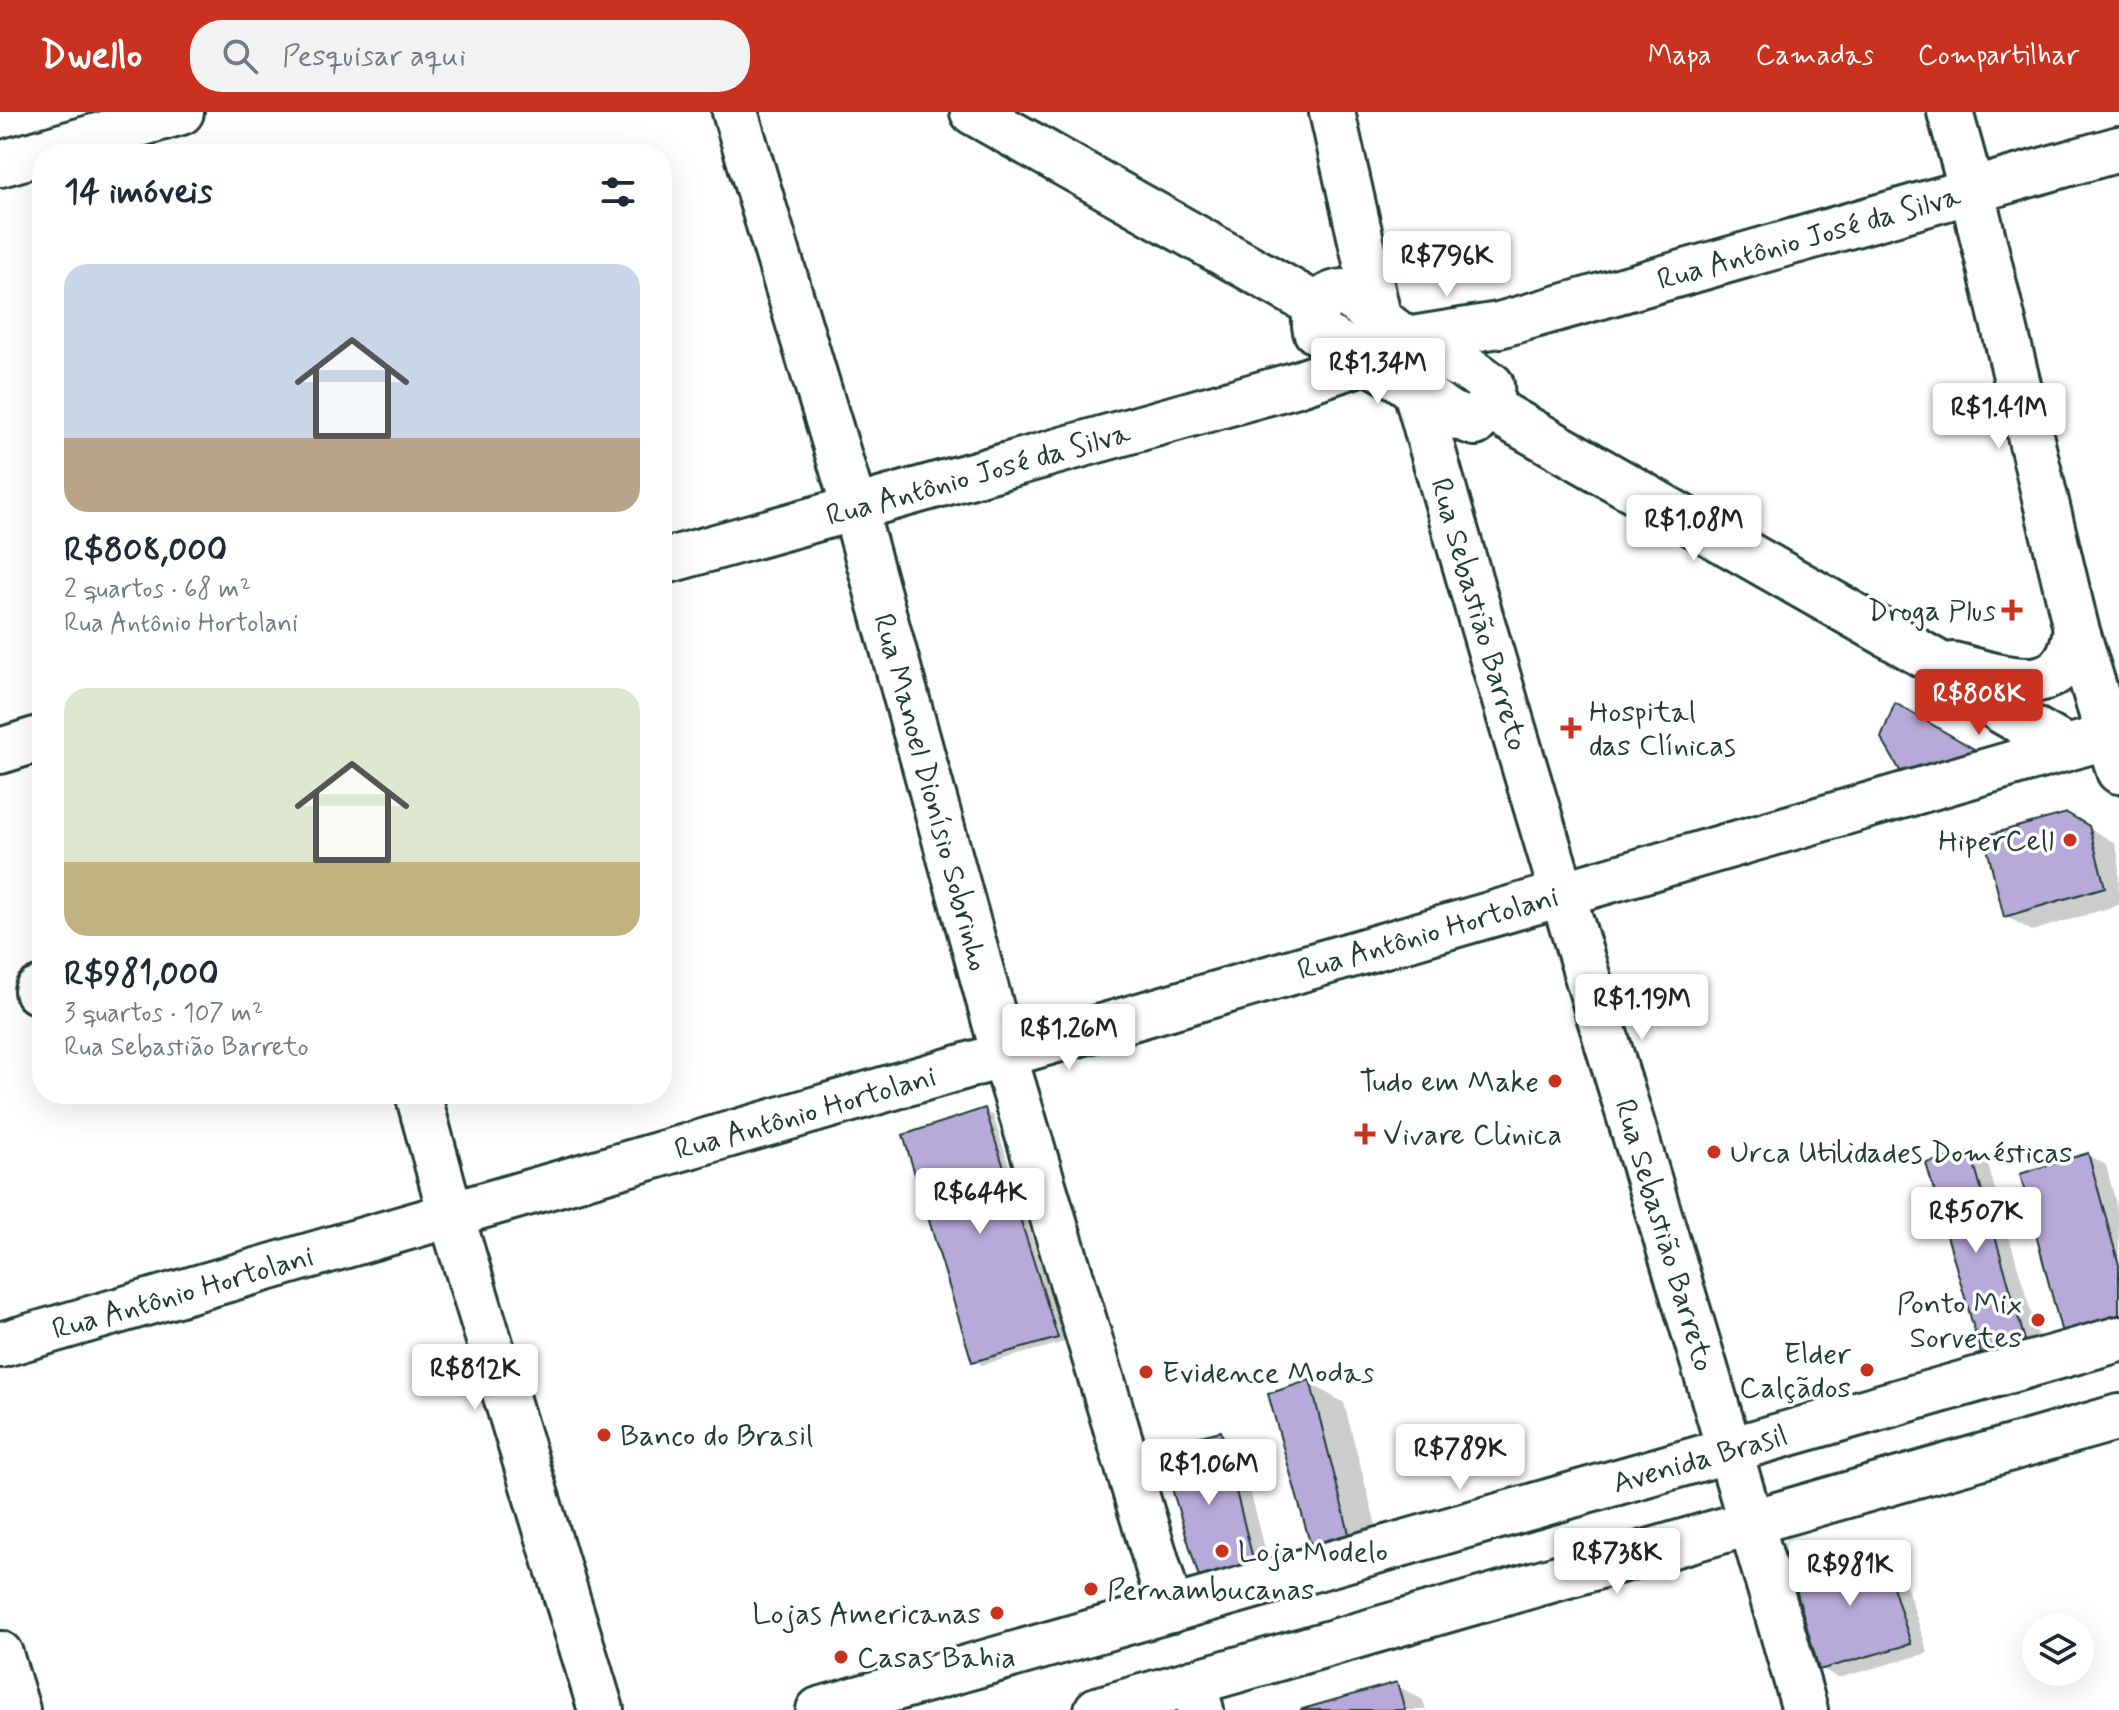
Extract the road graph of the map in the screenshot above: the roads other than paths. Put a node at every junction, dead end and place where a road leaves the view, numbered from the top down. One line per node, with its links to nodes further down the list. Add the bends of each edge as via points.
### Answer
1 (735, 112): 16 (street, Rua Manoel Dionísio Sobrinho)
2 (973, 112): 11 (street)
3 (1332, 112): 12 (street)
4 (1950, 112): 10 (street)
5 (152, 126): 6 (street)
6 (80, 144)
7 (2119, 149): 10 (street, Rua Antônio José da Silva)
8 (32, 156): 9 (street)
9 (0, 164)
10 (1972, 192): 12 (street, Rua Antônio José da Silva, via 1499,325); 18 (street)
11 (1326, 310): 12 (street); 13 (street)
12 (1392, 330): 15 (street, via 1491,385)
13 (1365, 361): 14 (street); 16 (street, Rua Antônio José da Silva)
14 (1416, 391): 15 (street, via 1470,423); 24 (street, Rua Sebastião Barreto)
15 (1487, 406): 19 (street)
16 (855, 510): 17 (street, Rua Antônio José da Silva); 25 (street, Rua Manoel Dionísio Sobrinho)
17 (672, 559)
18 (2076, 628): 19 (street, via 2074,645 2060,670 2047,680 2005,678); 21 (street)
19 (1934, 661): 22 (street, via 2002,711)
20 (32, 741): 23 (street)
21 (2116, 746): 22 (street, Rua Antônio Hortolani)
22 (2067, 748): 24 (street, Rua Antônio Hortolani)
23 (0, 751)
24 (1560, 894): 25 (street, Rua Antônio Hortolani); 31 (street, Rua Sebastião Barreto)
25 (1004, 1055): 27 (street, Rua Antônio Hortolani); 33 (street, Rua Manoel Dionísio Sobrinho)
26 (421, 1104): 27 (street)
27 (451, 1215): 29 (street, Rua Antônio Hortolani); 37 (street)
28 (2119, 1339): 31 (street, Avenida Brasil)
29 (0, 1345)
30 (2119, 1417): 32 (street)
31 (1732, 1449): 32 (street, Rua Sebastião Barreto); 33 (street, Avenida Brasil)
32 (1752, 1522): 35 (street); 40 (street, Rua Sebastião Barreto)
33 (1171, 1610): 38 (street, Avenida Brasil)
34 (0, 1654): 36 (street)
35 (1197, 1696): 39 (street)
36 (17, 1710)
37 (601, 1710)
38 (819, 1710)
39 (1097, 1710)
40 (1805, 1710)

